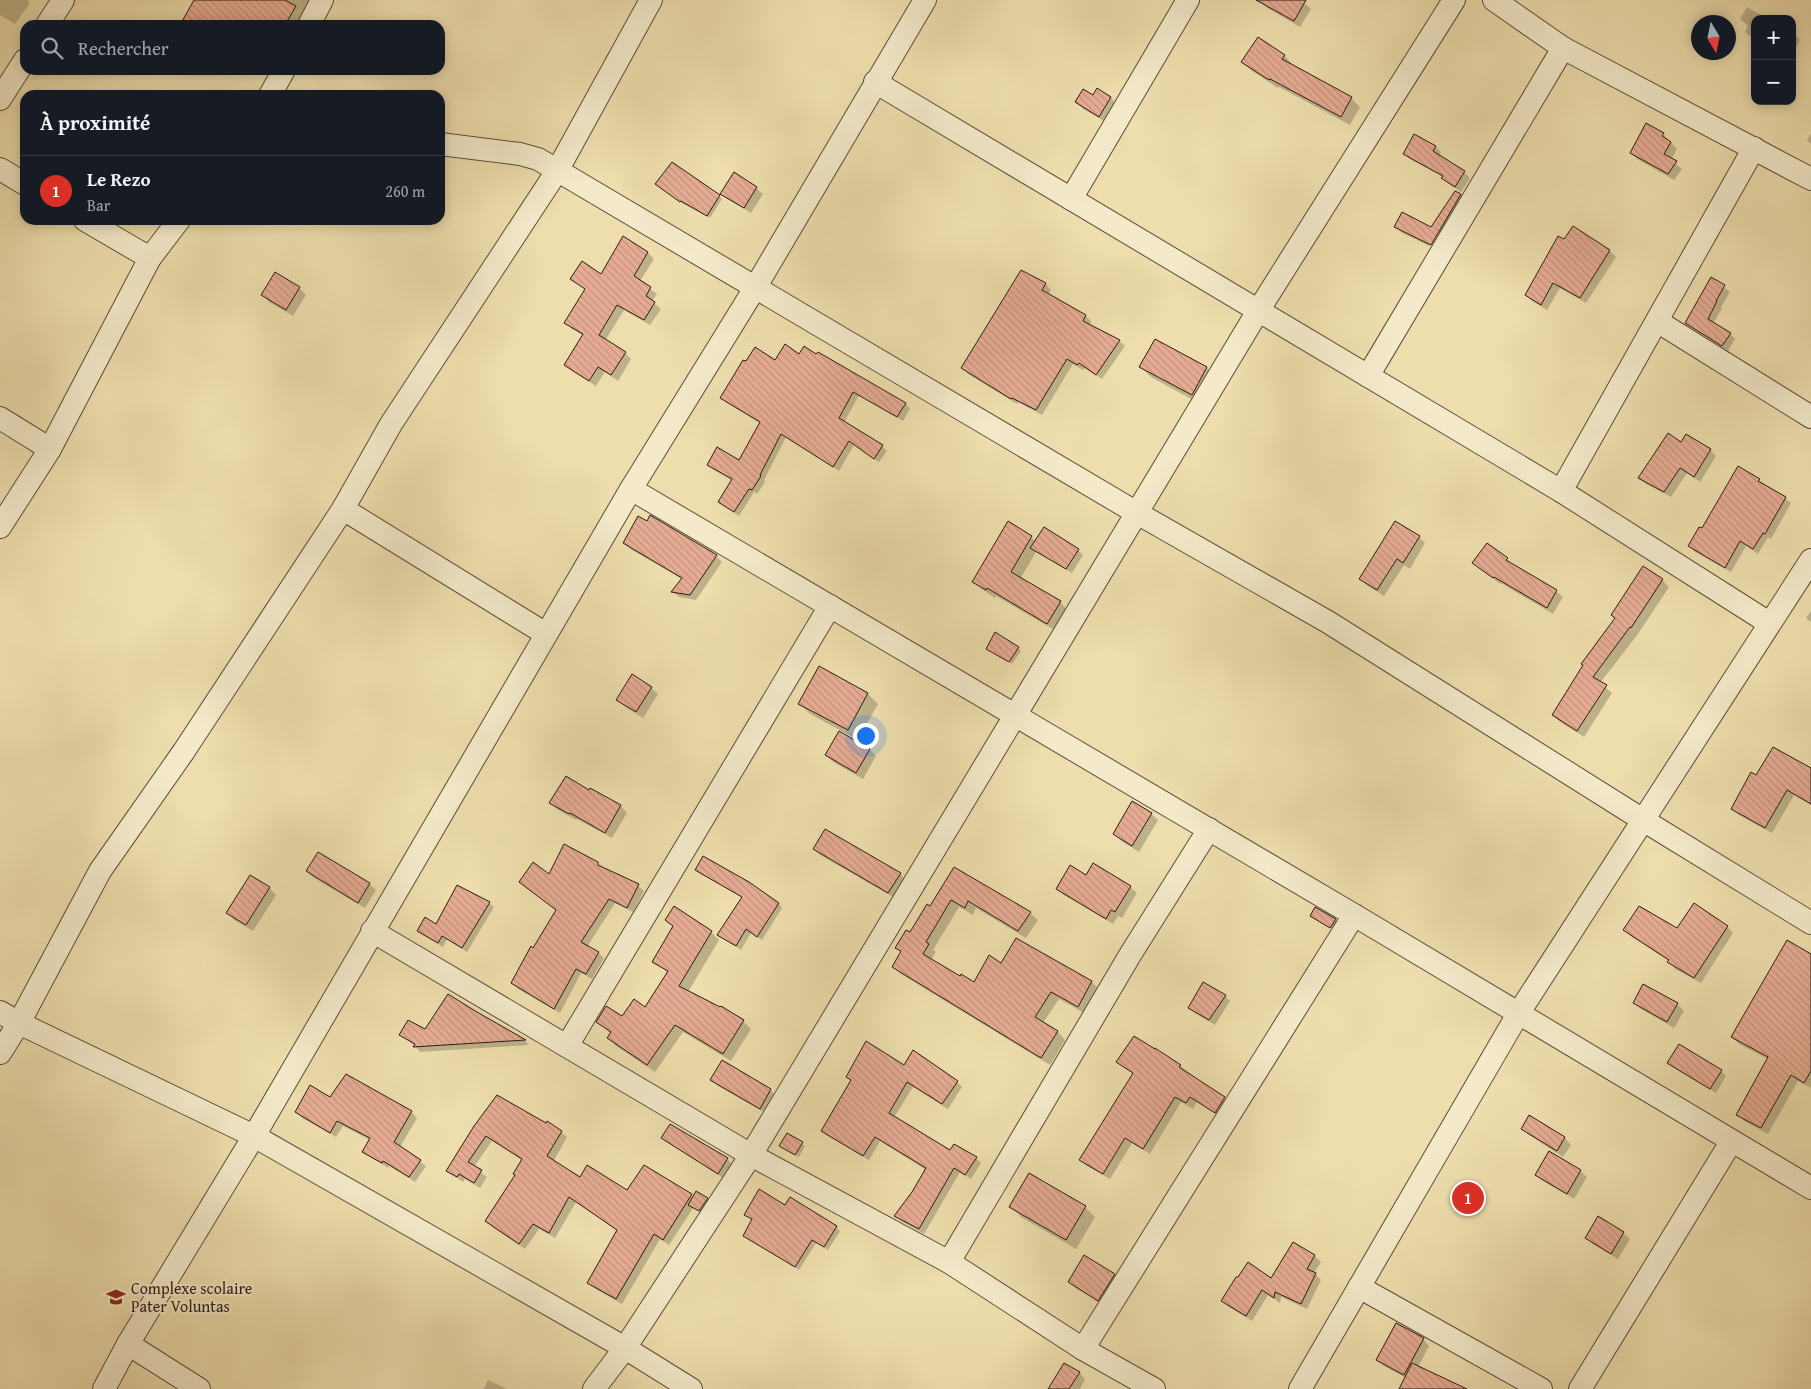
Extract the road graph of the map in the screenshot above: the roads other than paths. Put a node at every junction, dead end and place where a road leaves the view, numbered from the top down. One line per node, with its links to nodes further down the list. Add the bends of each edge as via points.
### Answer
1 (63, 0): 8 (street)
2 (322, 0): 9 (street)
3 (651, 0): 19 (street)
4 (925, 0): 13 (street)
5 (1188, 0): 22 (street)
6 (1454, 0): 27 (street)
7 (1494, 0): 10 (street)
8 (50, 20)
9 (311, 20)
10 (1563, 48): 17 (street); 29 (street)
11 (20, 68): 15 (street)
12 (281, 75): 14 (street)
13 (875, 82): 22 (street); 26 (street)
14 (273, 90)
15 (0, 99)
16 (445, 145): 19 (street, via 520,154 538,159)
17 (1754, 148): 20 (street); 28 (street)
18 (0, 169): 21 (street)
19 (557, 171): 26 (street); 35 (street, via 390,424)
20 (1811, 179)
21 (20, 181)
22 (1071, 199): 27 (street)
23 (94, 225): 25 (street)
24 (175, 225): 25 (street)
25 (150, 258): 32 (street)
26 (755, 288): 33 (street); 36 (street)
27 (1258, 311): 29 (street); 36 (street)
28 (1657, 321): 31 (street); 34 (street)
29 (1368, 376): 34 (street)
30 (0, 418): 32 (street)
31 (1811, 418)
32 (50, 449): 37 (street)
33 (631, 489): 39 (street); 41 (street)
34 (1561, 491): 40 (street)
35 (343, 509): 41 (street); 49 (street, via 184,751 100,871)
36 (1137, 513): 42 (street); 43 (street, via 1328,622)
37 (0, 527)
38 (1811, 560): 40 (street)
39 (830, 606): 42 (street); 50 (street)
40 (1769, 623): 43 (street)
41 (546, 634): 47 (street)
42 (1015, 716): 44 (street); 54 (street)
43 (1643, 820): 46 (street); 48 (street)
44 (1208, 829): 45 (street); 56 (street)
45 (1354, 915): 48 (street); 60 (street)
46 (1811, 923)
47 (372, 931): 50 (street); 52 (street)
48 (1518, 1014): 53 (street); 57 (street)
49 (9, 1017): 51 (street); 52 (street)
50 (567, 1046): 54 (street)
51 (0, 1053)
52 (254, 1136): 58 (street); 59 (street)
53 (1731, 1142): 55 (street); 68 (street)
54 (751, 1155): 56 (street); 59 (street)
55 (1811, 1188)
56 (948, 1262): 60 (street)
57 (1359, 1287): 66 (street); 67 (street)
58 (128, 1344): 61 (street); 62 (street)
59 (625, 1348): 63 (street); 64 (street)
60 (1083, 1349): 65 (street)
61 (104, 1389)
62 (199, 1389)
63 (594, 1389)
64 (691, 1389)
65 (1154, 1389)
66 (1300, 1389)
67 (1541, 1389)
68 (1580, 1389)

